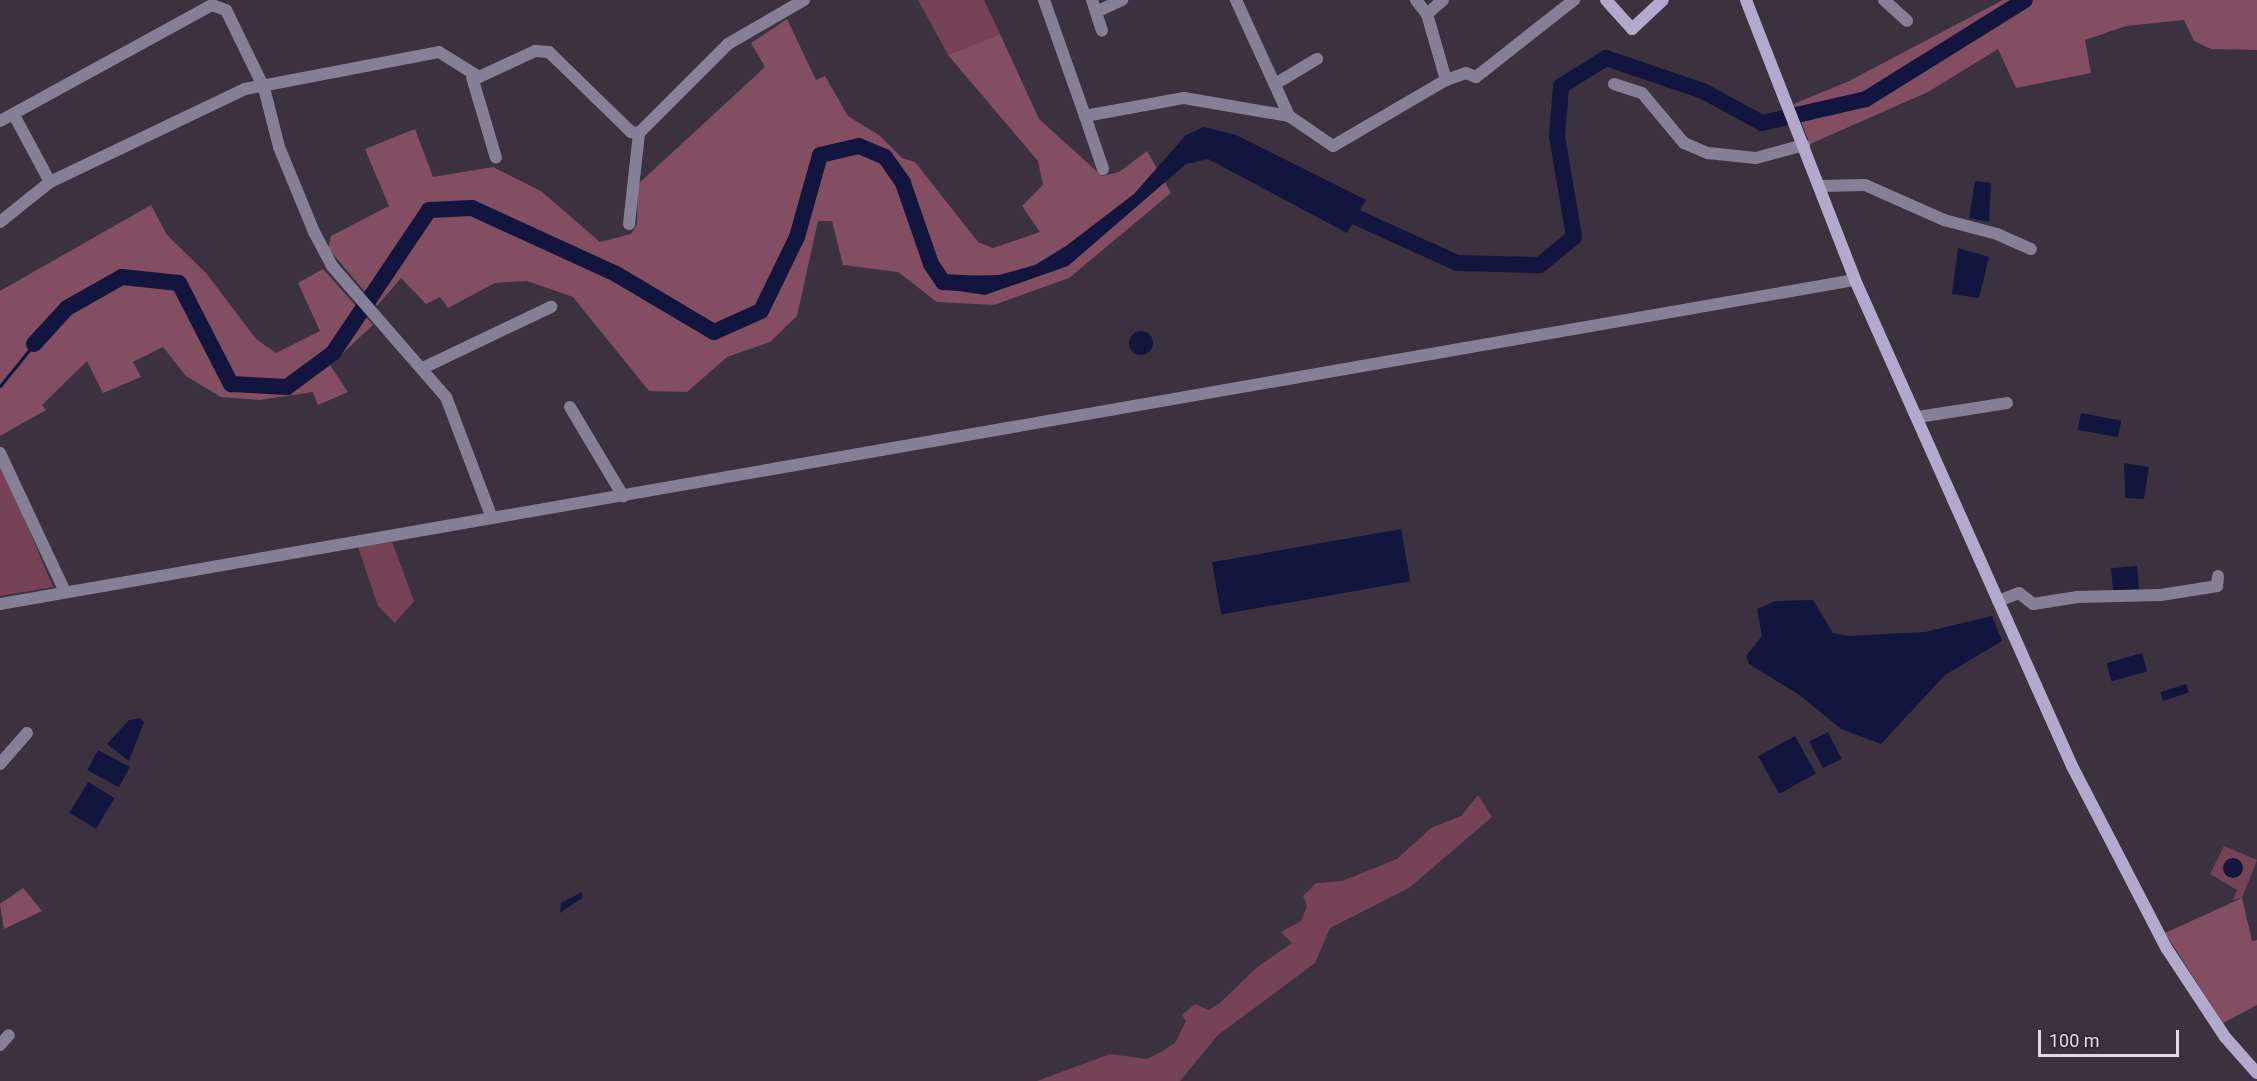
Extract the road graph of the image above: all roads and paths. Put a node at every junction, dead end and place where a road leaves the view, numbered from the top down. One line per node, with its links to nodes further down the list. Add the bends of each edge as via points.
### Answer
1 (804, 0): 26 (street, via 728,44)
2 (1044, 0): 22 (street)
3 (1122, 0): 12 (street)
4 (1236, 0): 19 (street)
5 (1416, 0): 13 (street)
6 (1443, 0): 13 (street)
7 (1575, 0): 18 (street, via 1476,77 1466,73)
8 (1606, 0): 9 (street, via 1632,29)
9 (1663, 0)
10 (1746, 0): 27 (street)
11 (1884, 0): 14 (street)
12 (1094, 6): 15 (street)
13 (1427, 14): 18 (street)
14 (1907, 21)
15 (1102, 30)
16 (1317, 59): 19 (street)
17 (472, 77): 21 (street, via 457,58 439,52); 26 (street, via 535,51 549,52 631,132); 28 (street)
18 (1446, 80): 23 (street, via 1333,146)
19 (1275, 84): 23 (street)
20 (1614, 84): 27 (street, via 1642,93 1684,143 1708,153 1756,158)
21 (264, 88): 24 (street, via 226,10 212,5); 30 (street, via 244,89); 37 (street, via 295,190 332,266)
22 (1085, 116): 23 (street, via 1184,98); 29 (street)
23 (1289, 116)
24 (15, 117): 25 (street); 30 (street)
25 (0, 121)
26 (639, 133): 33 (street)
27 (1802, 139): 31 (street)
28 (496, 158)
29 (1103, 169)
30 (50, 182): 32 (street)
31 (1820, 186): 34 (street, via 1865,185 1944,220 1997,234); 35 (street)
32 (0, 222)
33 (629, 224)
34 (2031, 249)
35 (1856, 280): 40 (street); 42 (street)
36 (551, 307): 37 (street)
37 (425, 367): 43 (street, via 446,397)
38 (2007, 403): 40 (street)
39 (570, 407): 42 (street)
40 (1918, 417): 46 (street)
41 (0, 453): 45 (street)
42 (623, 496): 43 (street)
43 (492, 518): 45 (street)
44 (2218, 576): 46 (street, via 2217,586 2162,595 2077,597 2033,604 2019,593)
45 (65, 592): 47 (street)
46 (1998, 601): 52 (street, via 2072,766 2152,922 2201,1003)
47 (0, 604)
48 (27, 733): 49 (street)
49 (0, 764)
50 (9, 1035): 51 (street)
51 (0, 1045)
52 (2257, 1073)

